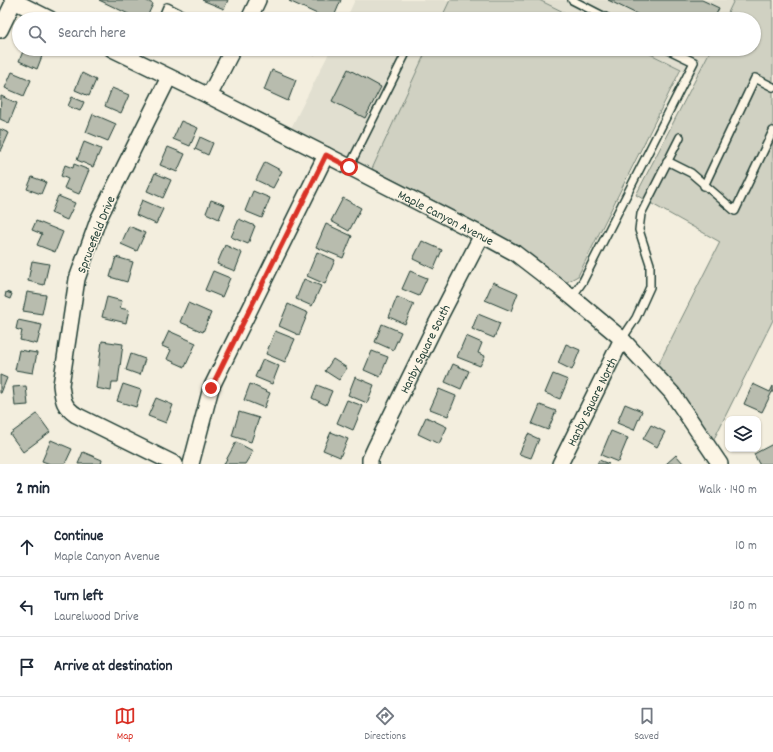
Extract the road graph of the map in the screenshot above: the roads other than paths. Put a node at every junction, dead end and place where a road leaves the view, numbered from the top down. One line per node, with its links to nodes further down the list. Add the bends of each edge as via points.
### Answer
1 (258, 0): 7 (street)
2 (572, 0): 8 (lane)
3 (13, 1): 4 (street); 9 (street)
4 (36, 12)
5 (165, 12): 6 (lane, via 167,7)
6 (177, 12)
7 (252, 12)
8 (595, 12)
9 (0, 30)
10 (126, 56): 14 (street, Maple Canyon Avenue)
11 (229, 56): 16 (street)
12 (404, 56): 21 (lane)
13 (682, 56): 24 (lane, via 694,62)
14 (169, 77): 16 (street, Maple Canyon Avenue); 26 (street, Sprucefield Drive, via 98,220 77,280 61,385 63,402 76,415)
15 (773, 87): 22 (lane, via 755,78)
16 (209, 96): 19 (street, Maple Canyon Avenue)
17 (773, 131): 22 (lane, via 735,211)
18 (680, 137): 20 (lane)
19 (326, 155): 21 (street, Maple Canyon Avenue); 27 (street, via 211,388)
20 (667, 161): 22 (lane, via 691,173); 25 (lane, via 641,214 640,230 650,264 650,287 636,318)
21 (349, 167): 23 (street, Maple Canyon Avenue)
22 (704, 186)
23 (482, 234): 24 (street, Maple Canyon Avenue, via 515,253); 28 (street, Hanby Square South, via 375,448)
24 (572, 297): 25 (street, Maple Canyon Avenue)
25 (622, 339): 29 (street, Hanby Square North); 30 (street, Maple Canyon Avenue, via 672,393)
26 (175, 464)
27 (191, 464)
28 (370, 464)
29 (560, 464)
30 (720, 464)

